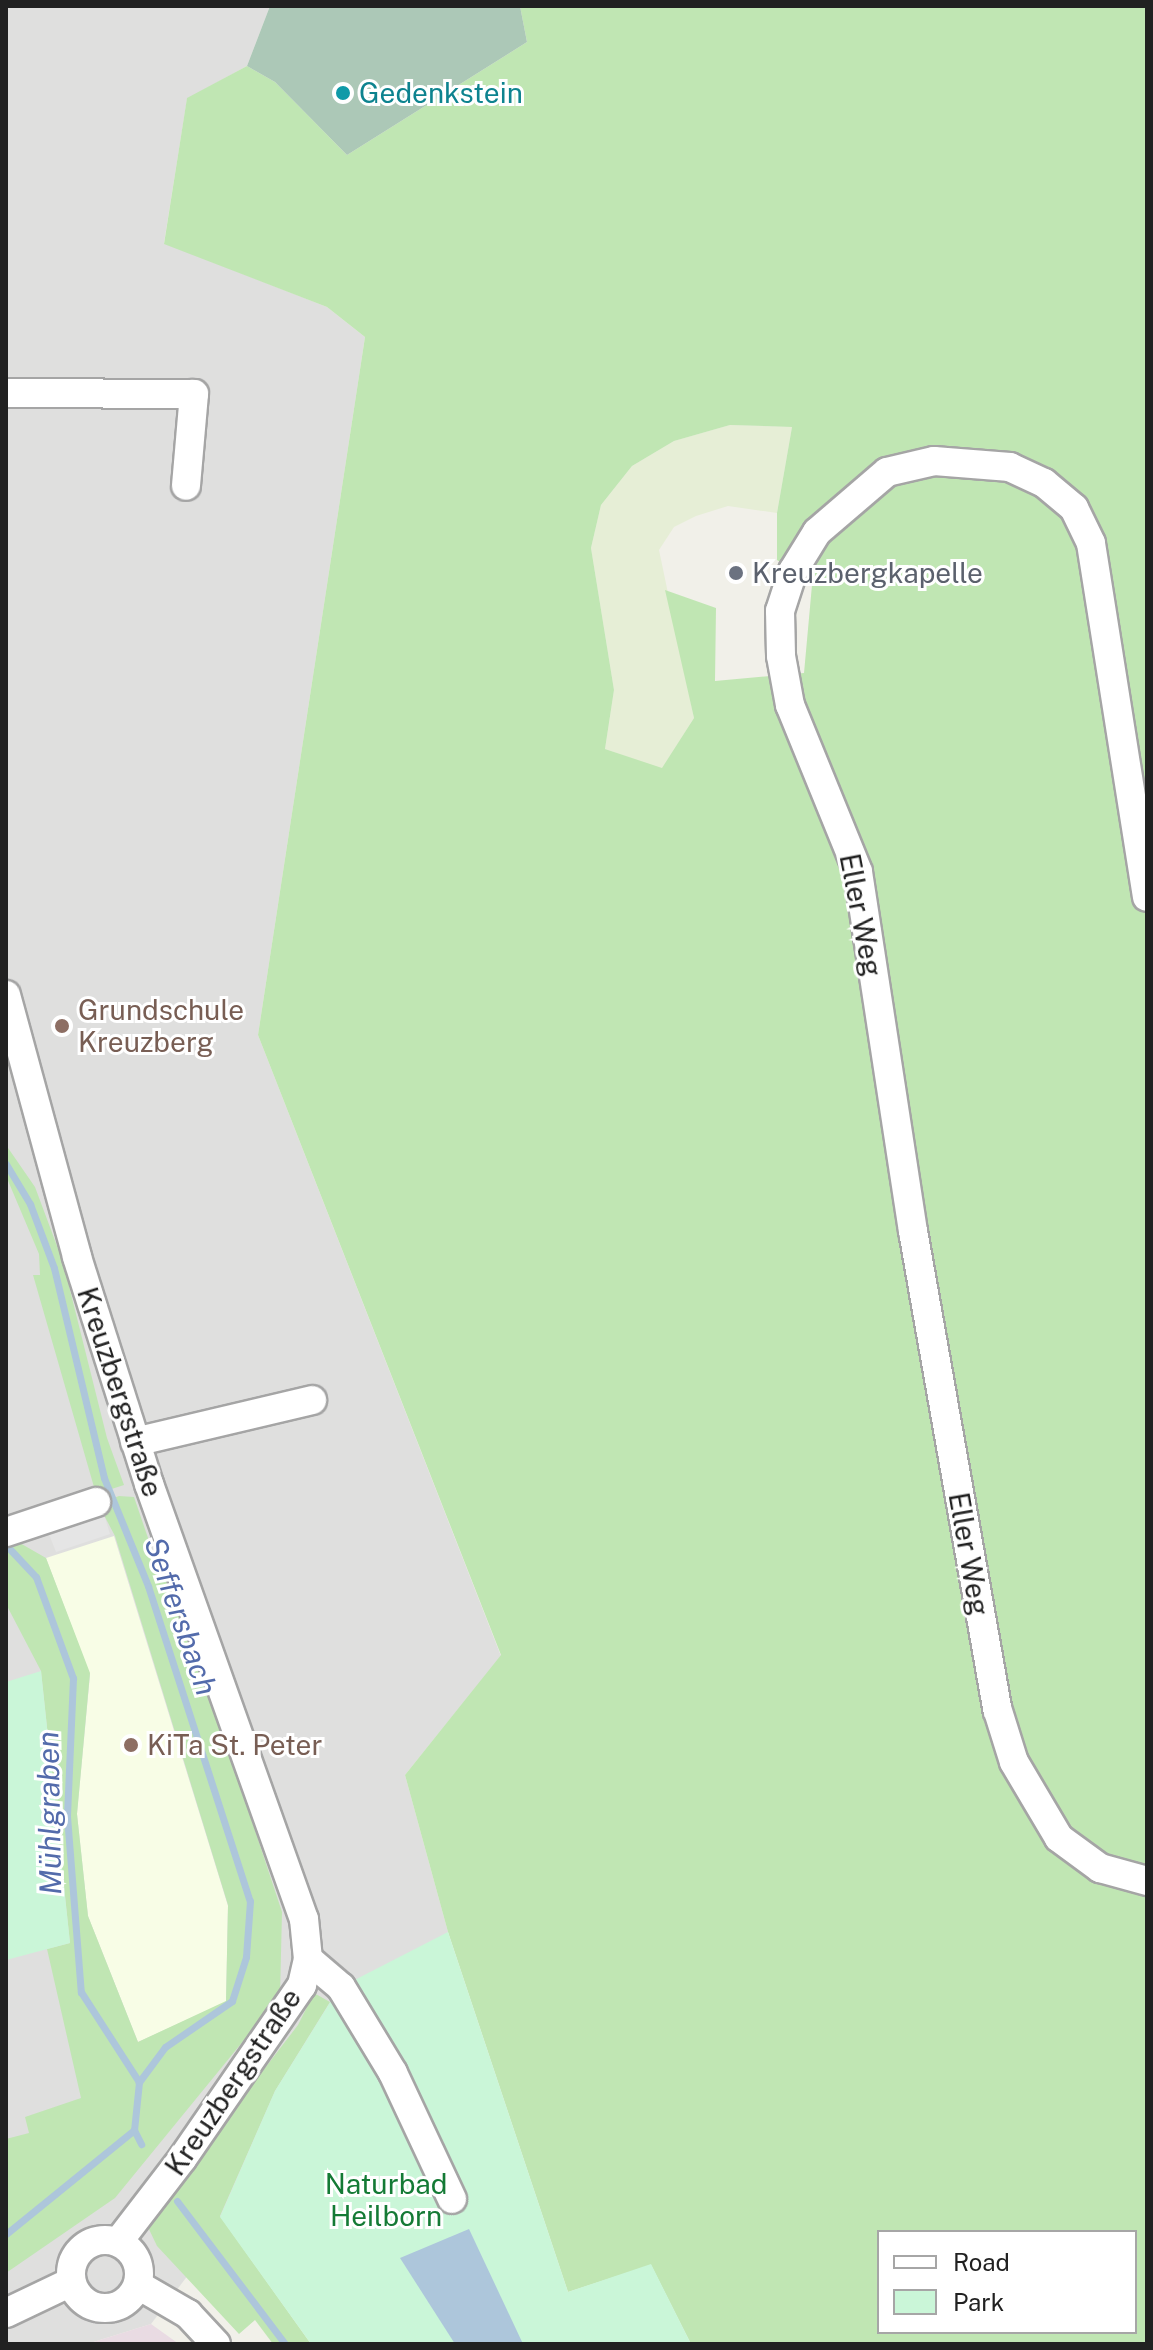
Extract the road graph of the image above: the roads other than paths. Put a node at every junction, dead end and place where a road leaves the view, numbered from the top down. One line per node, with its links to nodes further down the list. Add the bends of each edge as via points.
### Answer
1 (6, 393): 2 (street, via 194,394)
2 (186, 486)
3 (1147, 897): 9 (street, Eller Weg, via 1091,543 1074,508 1044,483 1010,467 934,461 887,472 817,532 793,571 780,611 783,668 802,743 838,815 858,872 916,1247 1002,1724 1014,1762 1059,1838 1100,1868)
4 (6, 995): 6 (street, Kreuzbergstraße, via 77,1257)
5 (312, 1400): 6 (street)
6 (135, 1442): 10 (street, Kreuzbergstraße, via 304,1919)
7 (96, 1502): 8 (street)
8 (10, 1531)
9 (1147, 1881)
10 (308, 1959): 11 (street, via 341,1987 393,2073); 12 (street, Kreuzbergstraße, via 302,1985)
11 (452, 2199)
12 (118, 2242): 13 (street, via 85,2246 72,2264); 14 (street, via 134,2255)
13 (71, 2282): 14 (street, via 86,2303 106,2309 126,2302); 15 (street)
14 (138, 2285): 16 (street, via 188,2314)
15 (6, 2313)
16 (216, 2344)

